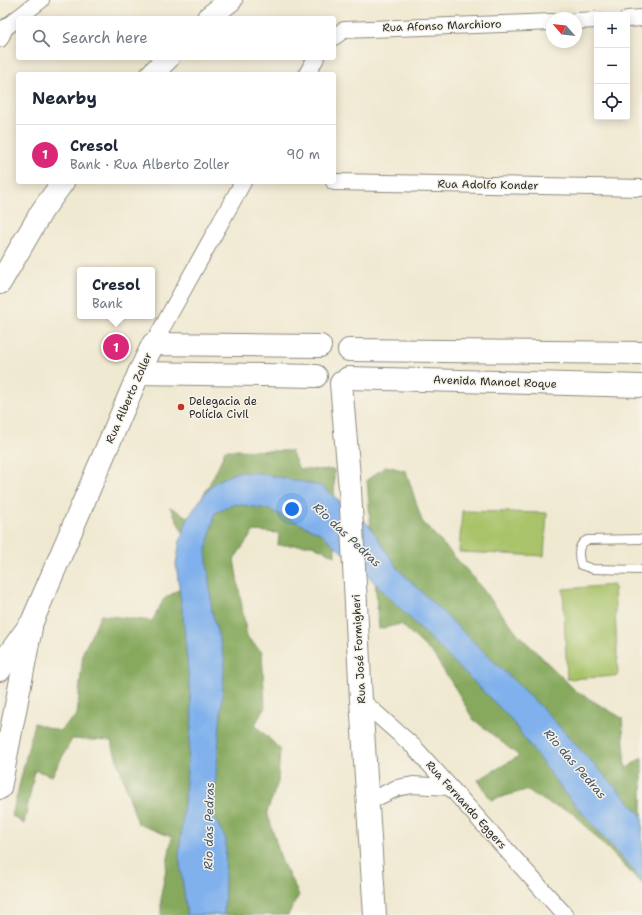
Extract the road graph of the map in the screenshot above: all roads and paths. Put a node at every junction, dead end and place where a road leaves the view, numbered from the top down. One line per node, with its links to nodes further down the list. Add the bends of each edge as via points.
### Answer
1 (41, 0): 3 (street)
2 (231, 0): 4 (street)
3 (21, 16)
4 (213, 16)
5 (642, 18): 6 (street)
6 (630, 19)
7 (16, 20): 12 (street, via 5,28)
8 (594, 20): 9 (street)
9 (582, 21)
10 (546, 22): 11 (street, Rua Afonso Marchioro, via 344,30)
11 (336, 36)
12 (0, 39)
13 (166, 60): 15 (street)
14 (315, 60): 16 (street)
15 (154, 72)
16 (308, 72)
17 (336, 182): 20 (street, Rua Adolfo Konder)
18 (62, 184): 21 (street, via 42,211)
19 (242, 184): 22 (street, Rua Alberto Zoller)
20 (642, 188)
21 (0, 283)
22 (153, 344): 23 (street); 26 (street, Rua Alberto Zoller)
23 (320, 346): 24 (street, via 335,342); 27 (street, via 312,359)
24 (349, 350): 25 (street); 28 (street, via 353,356 353,371)
25 (642, 353)
26 (139, 373): 27 (street); 32 (street, Rua Alberto Zoller)
27 (316, 376): 28 (street, via 332,385)
28 (344, 381): 29 (street, Avenida Manoel Roque); 36 (street, Rua José Formigheri)
29 (642, 386)
30 (642, 539): 31 (lane, via 587,540 582,542 579,557 581,565 589,569)
31 (642, 570)
32 (32, 622): 33 (street, Rua Alberto Zoller); 35 (street, Rua Alberto Zoller)
33 (8, 644): 34 (street, Rua Alberto Zoller)
34 (0, 670): 35 (street)
35 (9, 692): 37 (street, Rua Alberto Zoller)
36 (361, 700): 38 (street, Rua Fernando Eggers, via 414,748); 39 (street, Rua José Formigheri)
37 (1, 777)
38 (450, 787): 39 (street, via 413,785 381,794); 41 (street, Rua Fernando Eggers)
39 (367, 802): 40 (street, Rua José Formigheri)
40 (375, 915)
41 (565, 915)

